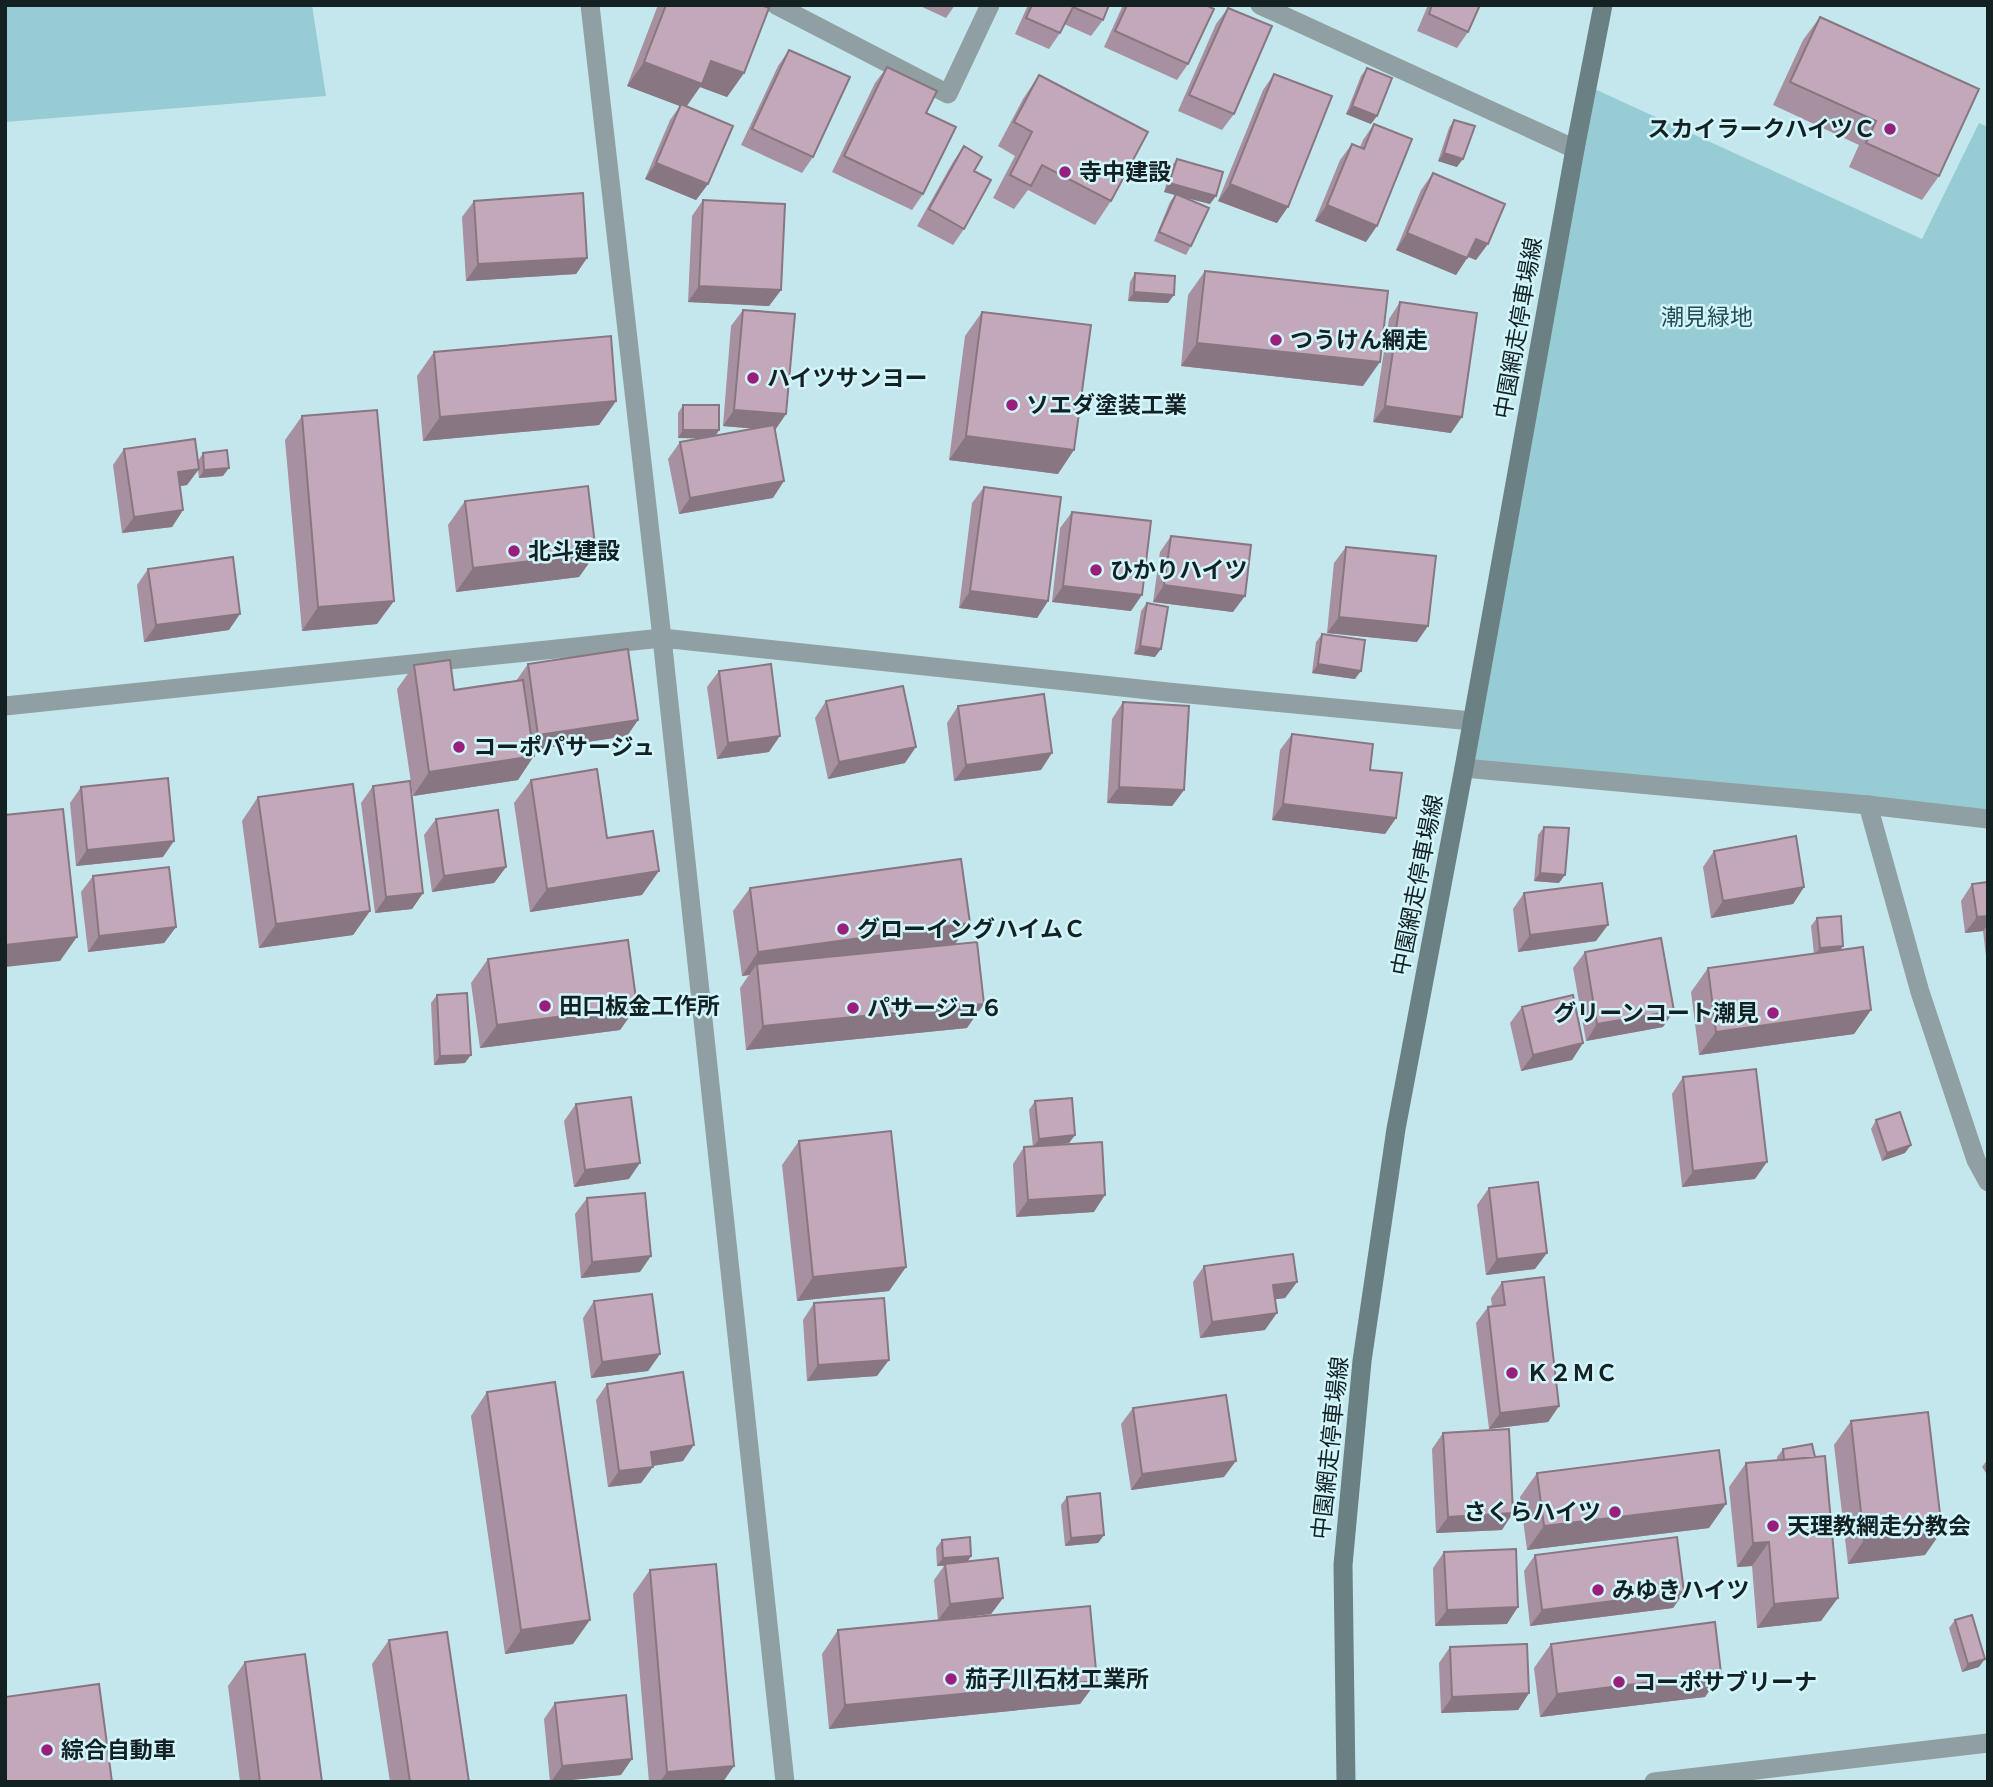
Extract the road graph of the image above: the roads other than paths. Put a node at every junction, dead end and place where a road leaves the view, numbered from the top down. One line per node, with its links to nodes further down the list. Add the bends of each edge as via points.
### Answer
1 (590, 5): 7 (street)
2 (776, 5): 3 (street, via 947,94)
3 (990, 5)
4 (1260, 5): 6 (street)
5 (1603, 5): 6 (main road, 中園網走停車場線)
6 (1575, 149): 9 (main road, 中園網走停車場線)
7 (662, 638): 8 (street); 9 (street); 15 (street)
8 (5, 706)
9 (1472, 721): 10 (main road, 中園網走停車場線)
10 (1464, 768): 11 (street); 16 (main road, 中園網走停車場線, via 1396,1129 1362,1361 1343,1565)
11 (1868, 805): 12 (street); 13 (street, via 1920,992 1976,1160)
12 (1988, 819)
13 (1988, 1182)
14 (1988, 1743): 17 (street)
15 (785, 1782)
16 (1346, 1782)
17 (1654, 1782)

